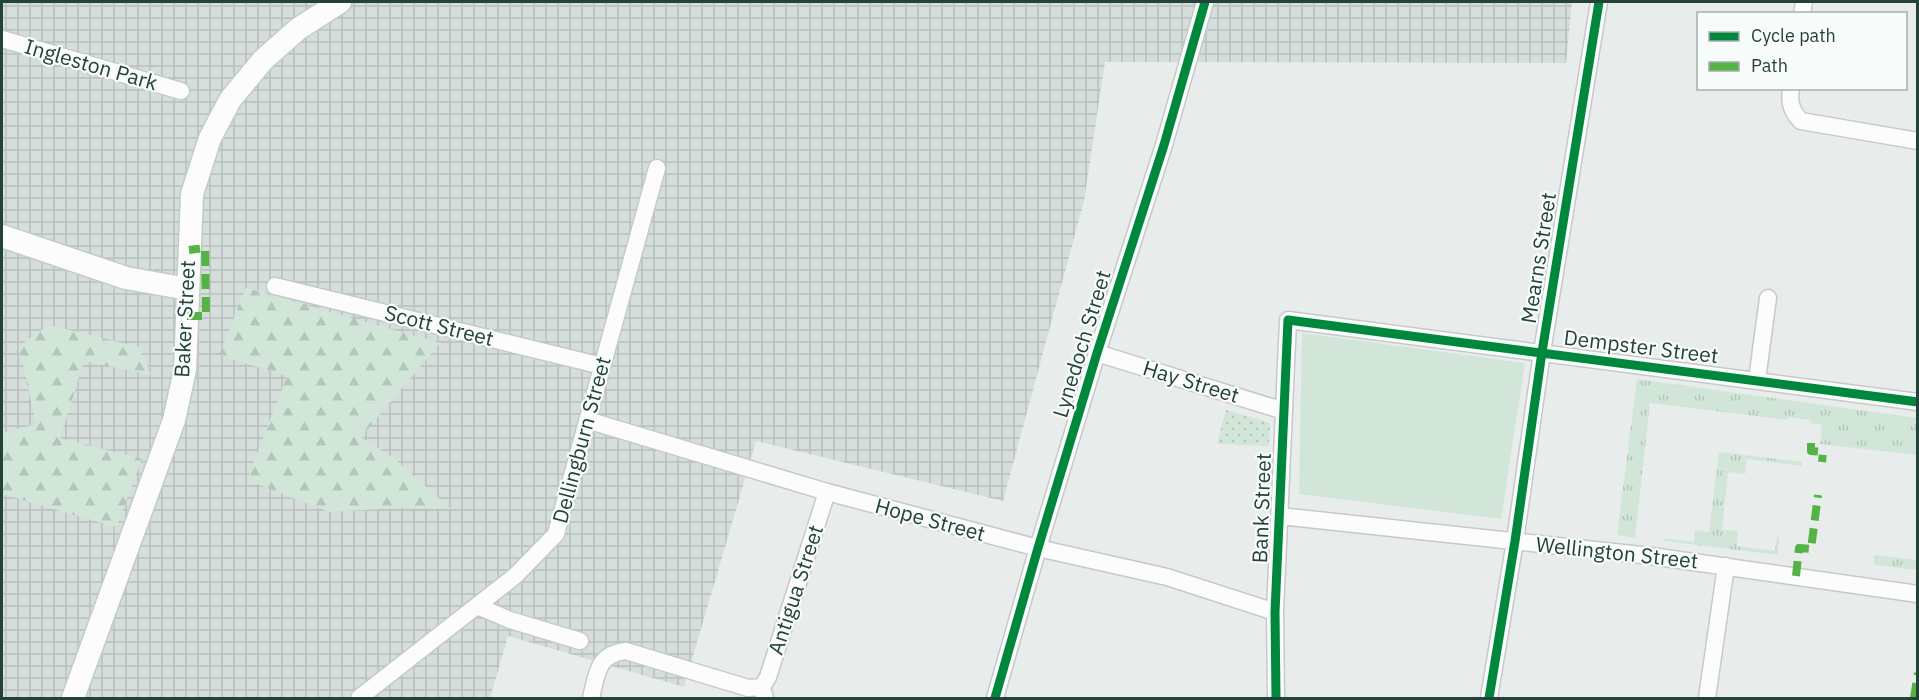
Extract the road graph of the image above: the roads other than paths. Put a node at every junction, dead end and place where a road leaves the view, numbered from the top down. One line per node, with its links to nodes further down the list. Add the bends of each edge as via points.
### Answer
1 (340, 2): 11 (main road, Baker Street, via 298,29 263,60 230,100 210,138 192,194)
2 (1205, 2): 15 (street, Lynedoch Street)
3 (1599, 2): 14 (street, Mearns Street)
4 (2, 39): 6 (street, Ingleston Park)
5 (1791, 90): 7 (street, via 1792,112 1801,120)
6 (181, 91)
7 (1917, 141)
8 (657, 168): 16 (street, Dellingburn Street)
9 (2, 236): 11 (main road, via 126,278)
10 (275, 286): 16 (street, Scott Street)
11 (188, 290): 31 (main road, Baker Street, via 185,370 174,420)
12 (1768, 298): 17 (street)
13 (1288, 320): 14 (street, Dempster Street); 19 (street, Bank Street)
14 (1542, 352): 17 (street, Dempster Street); 23 (street, Mearns Street)
15 (1097, 353): 19 (street, Hay Street); 24 (street, Lynedoch Street)
16 (602, 366): 20 (street, Dellingburn Street)
17 (1757, 380): 18 (street, Dempster Street)
18 (1917, 402)
19 (1284, 411): 22 (street, Bank Street)
20 (587, 420): 21 (street, Hope Street); 27 (street, Dellingburn Street, via 556,534 515,576)
21 (827, 492): 24 (street, Hope Street); 30 (street, Antigua Street)
22 (1280, 516): 23 (street, Wellington Street); 28 (street, Bank Street)
23 (1515, 541): 25 (street, Wellington Street); 36 (street, Mearns Street)
24 (1038, 548): 28 (street, Hope Street, via 1167,578); 34 (street, Lynedoch Street)
25 (1726, 566): 26 (street, Wellington Street); 37 (street)
26 (1917, 594)
27 (477, 606): 29 (street); 32 (street, Dellingburn Street)
28 (1275, 612): 35 (street, Bank Street)
29 (580, 641)
30 (763, 693): 33 (street, via 626,651 613,652 600,664)
31 (74, 698)
32 (359, 699)
33 (591, 699)
34 (995, 699)
35 (1276, 699)
36 (1489, 699)
37 (1707, 699)

